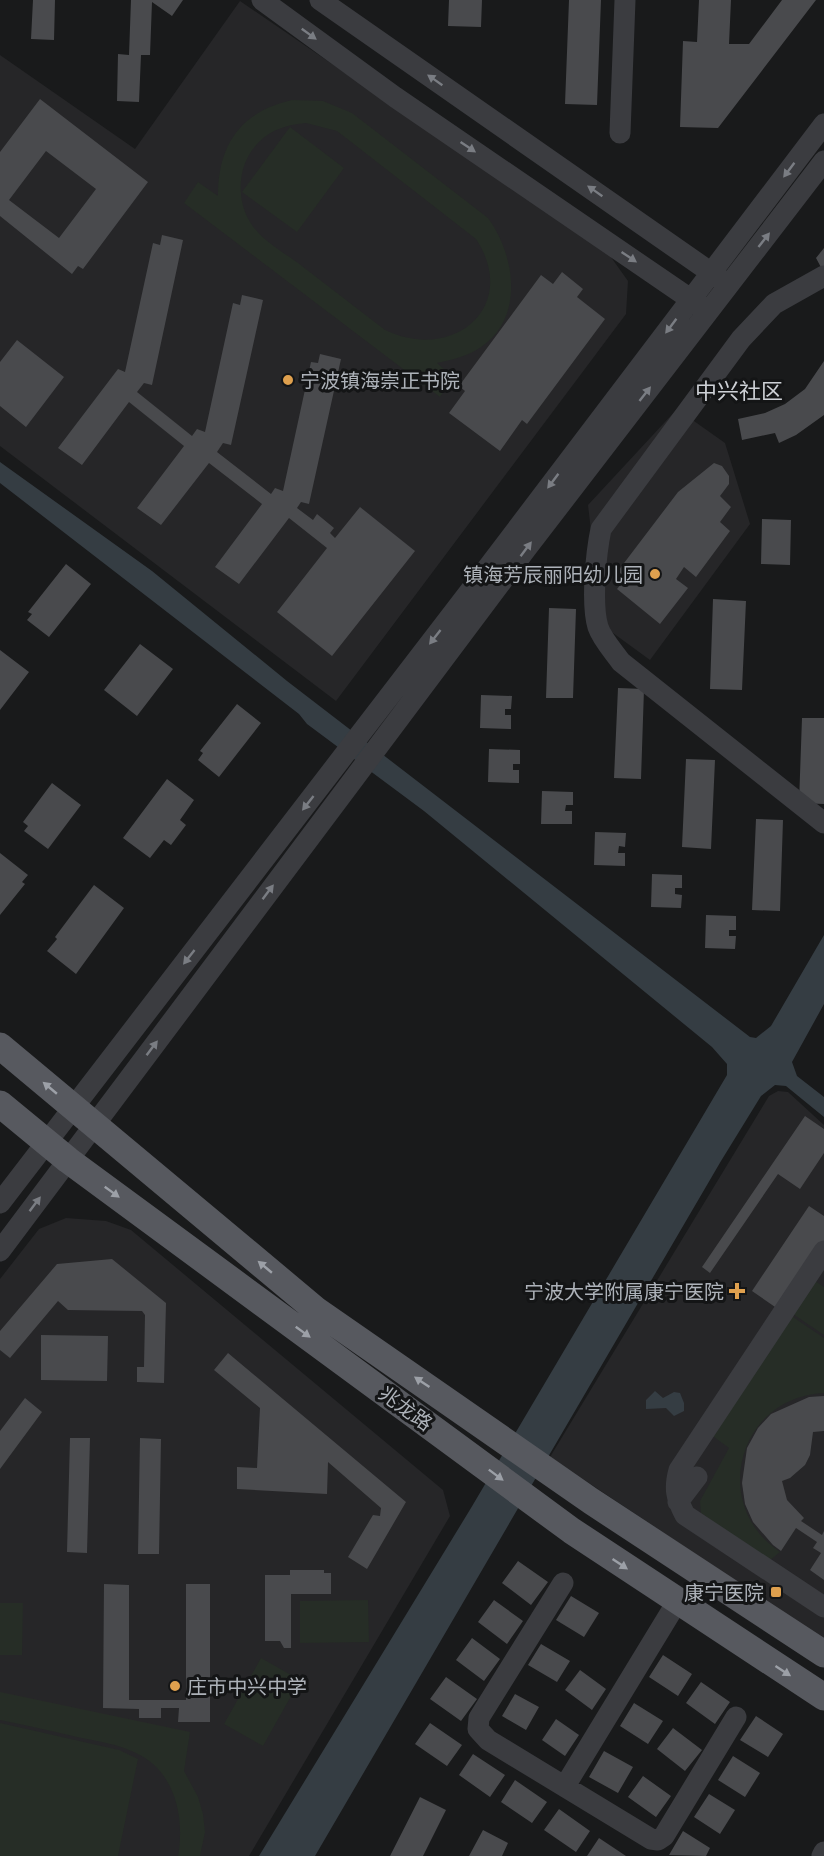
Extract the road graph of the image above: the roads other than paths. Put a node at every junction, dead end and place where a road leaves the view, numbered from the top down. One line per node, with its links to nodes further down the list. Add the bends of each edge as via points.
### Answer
1 (262, 0): 10 (street, one-way to 10, via 395,97)
2 (320, 0): 7 (street, one-way to 2)
3 (625, 0): 5 (street)
4 (824, 124): 7 (street, one-way to 7)
5 (620, 133)
6 (824, 161): 9 (street, one-way to 6)
7 (711, 272): 9 (street); 10 (street)
8 (824, 276): 13 (street, via 774,304 741,339 600,529 595,581 598,627 621,662)
9 (729, 285): 11 (street)
10 (691, 300): 11 (street); 12 (street, one-way to 12, via 361,734)
11 (709, 311): 12 (street, one-way to 11, via 378,747)
12 (352, 763): 16 (street, one-way to 16); 17 (street, one-way to 12)
13 (824, 823)
14 (0, 1046): 16 (main road, 兆龙路, one-way to 14)
15 (0, 1104): 18 (main road, 兆龙路)
16 (73, 1107): 17 (main road, 兆龙路); 18 (street)
17 (94, 1125): 19 (street); 28 (main road, 兆龙路, one-way to 17, via 591,1501 316,1310)
18 (46, 1143): 19 (main road, 兆龙路); 20 (street)
19 (68, 1160): 21 (street, one-way to 19); 26 (main road, 兆龙路, one-way to 26, via 572,1531)
20 (0, 1203)
21 (0, 1251)
22 (824, 1251): 24 (street, via 679,1470 675,1485)
23 (697, 1477): 24 (street)
24 (678, 1502): 27 (street, via 685,1515)
25 (563, 1583): 31 (street, via 479,1718 478,1729 488,1740)
26 (677, 1602): 29 (main road, 兆龙路, one-way to 29); 31 (street)
27 (824, 1607)
28 (824, 1653)
29 (824, 1697)
30 (736, 1717): 31 (street, via 658,1840)
31 (565, 1786)

